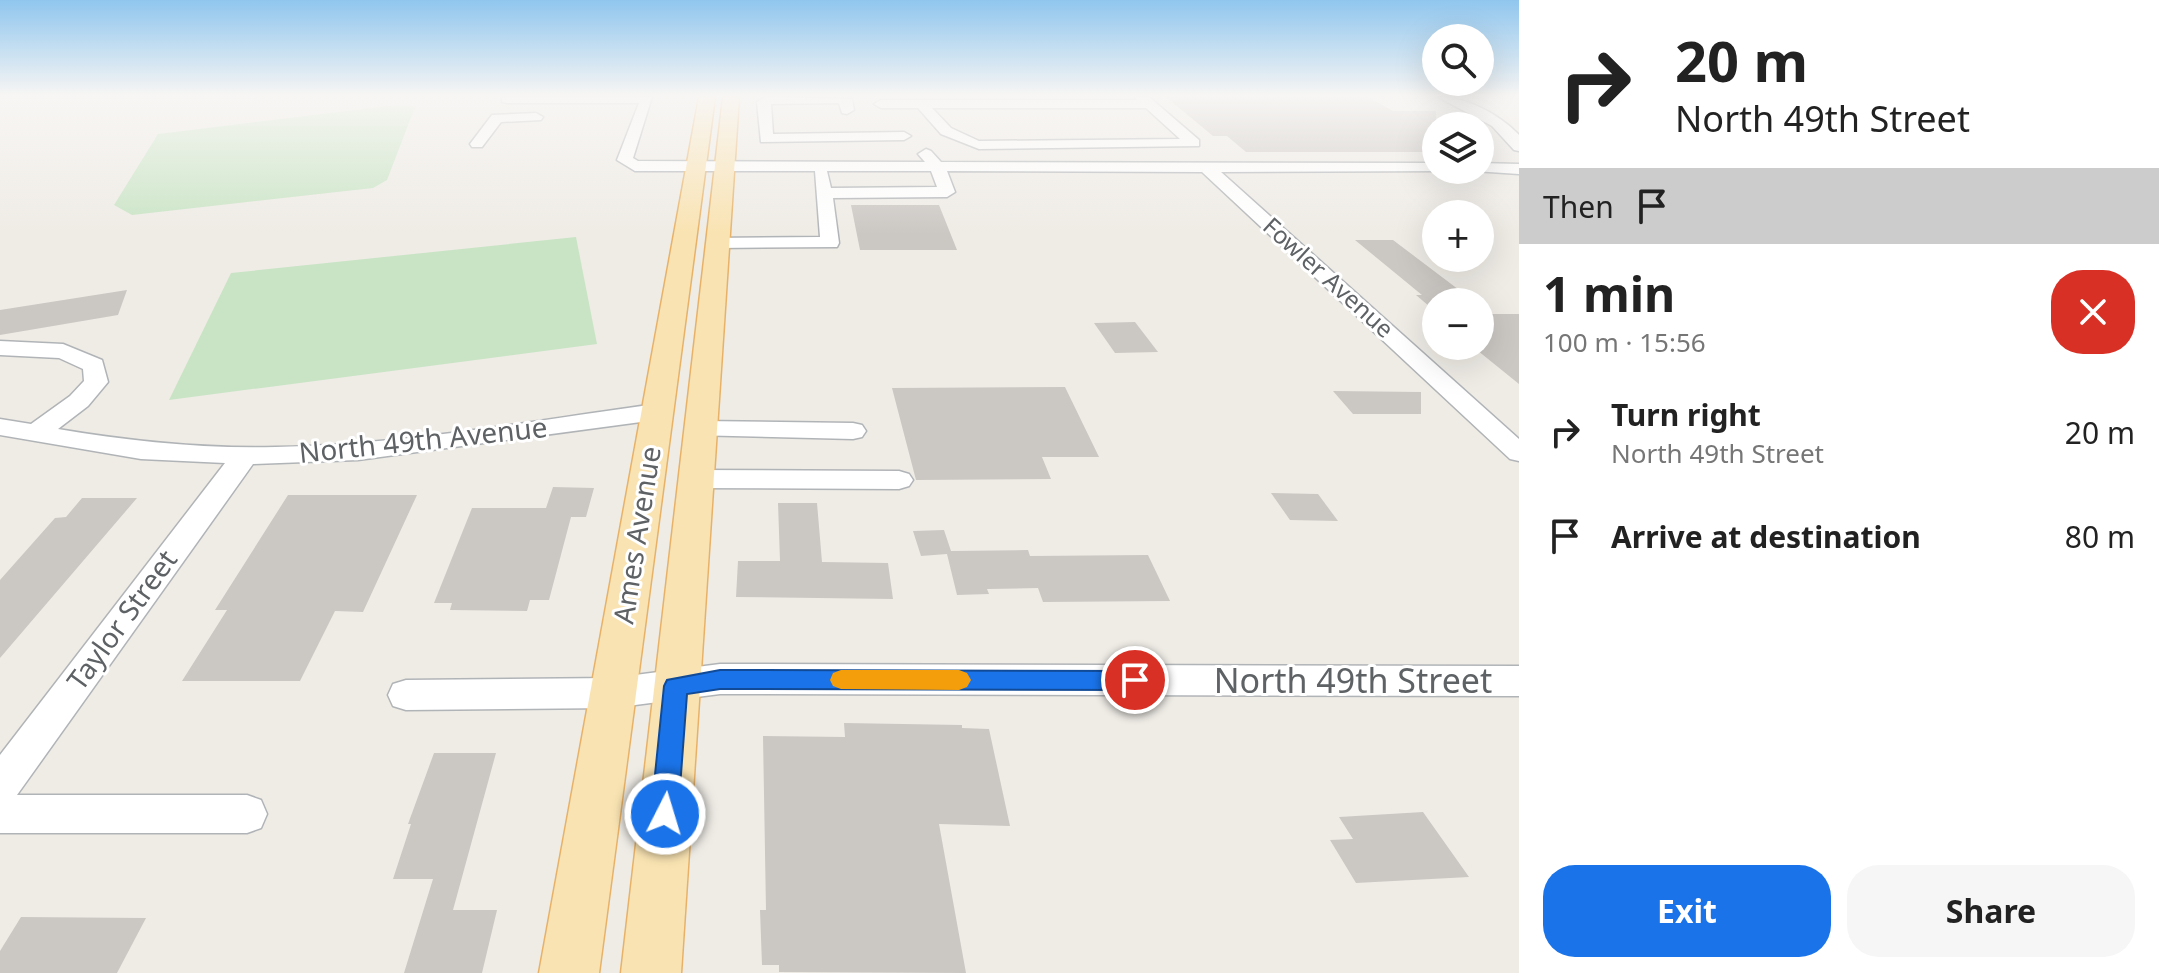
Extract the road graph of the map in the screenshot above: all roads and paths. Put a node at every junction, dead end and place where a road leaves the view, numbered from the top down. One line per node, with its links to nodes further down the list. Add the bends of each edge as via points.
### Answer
1 (632, 142): 8 (street, via 625,160 629,163)
2 (708, 142): 8 (main road, Ames Avenue)
3 (716, 142): 8 (main road, Ames Avenue)
4 (855, 142): 10 (street)
5 (913, 142): 11 (street)
6 (969, 142): 7 (street)
7 (1193, 142)
8 (708, 167): 9 (street); 17 (main road, Ames Avenue); 19 (main road, Ames Avenue)
9 (820, 167): 10 (street); 16 (street)
10 (862, 167): 11 (street)
11 (937, 167): 12 (street); 16 (street, via 947,192)
12 (1207, 168): 13 (street); 24 (street, Fowler Avenue)
13 (1422, 168)
14 (1494, 168): 15 (street)
15 (1519, 169)
16 (823, 193): 17 (street, via 830,243)
17 (716, 242): 21 (main road, Ames Avenue)
18 (0, 348): 23 (street, via 63,351 94,365 96,382)
19 (656, 412): 25 (street, North 49th Avenue, via 358,452); 30 (main road, Ames Avenue)
20 (0, 427): 23 (street, North 49th Avenue)
21 (700, 429): 22 (street); 26 (main road, Ames Avenue)
22 (853, 431)
23 (36, 433): 25 (street, North 49th Avenue, via 141,451)
24 (1519, 453)
25 (245, 455): 32 (street, Taylor Street)
26 (695, 479): 27 (street); 29 (main road, Ames Avenue)
27 (899, 480)
28 (1519, 681): 29 (street, North 49th Street, via 720,679)
29 (676, 686): 30 (street, North 49th Street); 36 (main road, Ames Avenue)
30 (612, 693): 31 (street, North 49th Street); 35 (main road, Ames Avenue)
31 (406, 695)
32 (0, 786)
33 (0, 814): 34 (street)
34 (247, 814)
35 (569, 973)
36 (651, 973)

